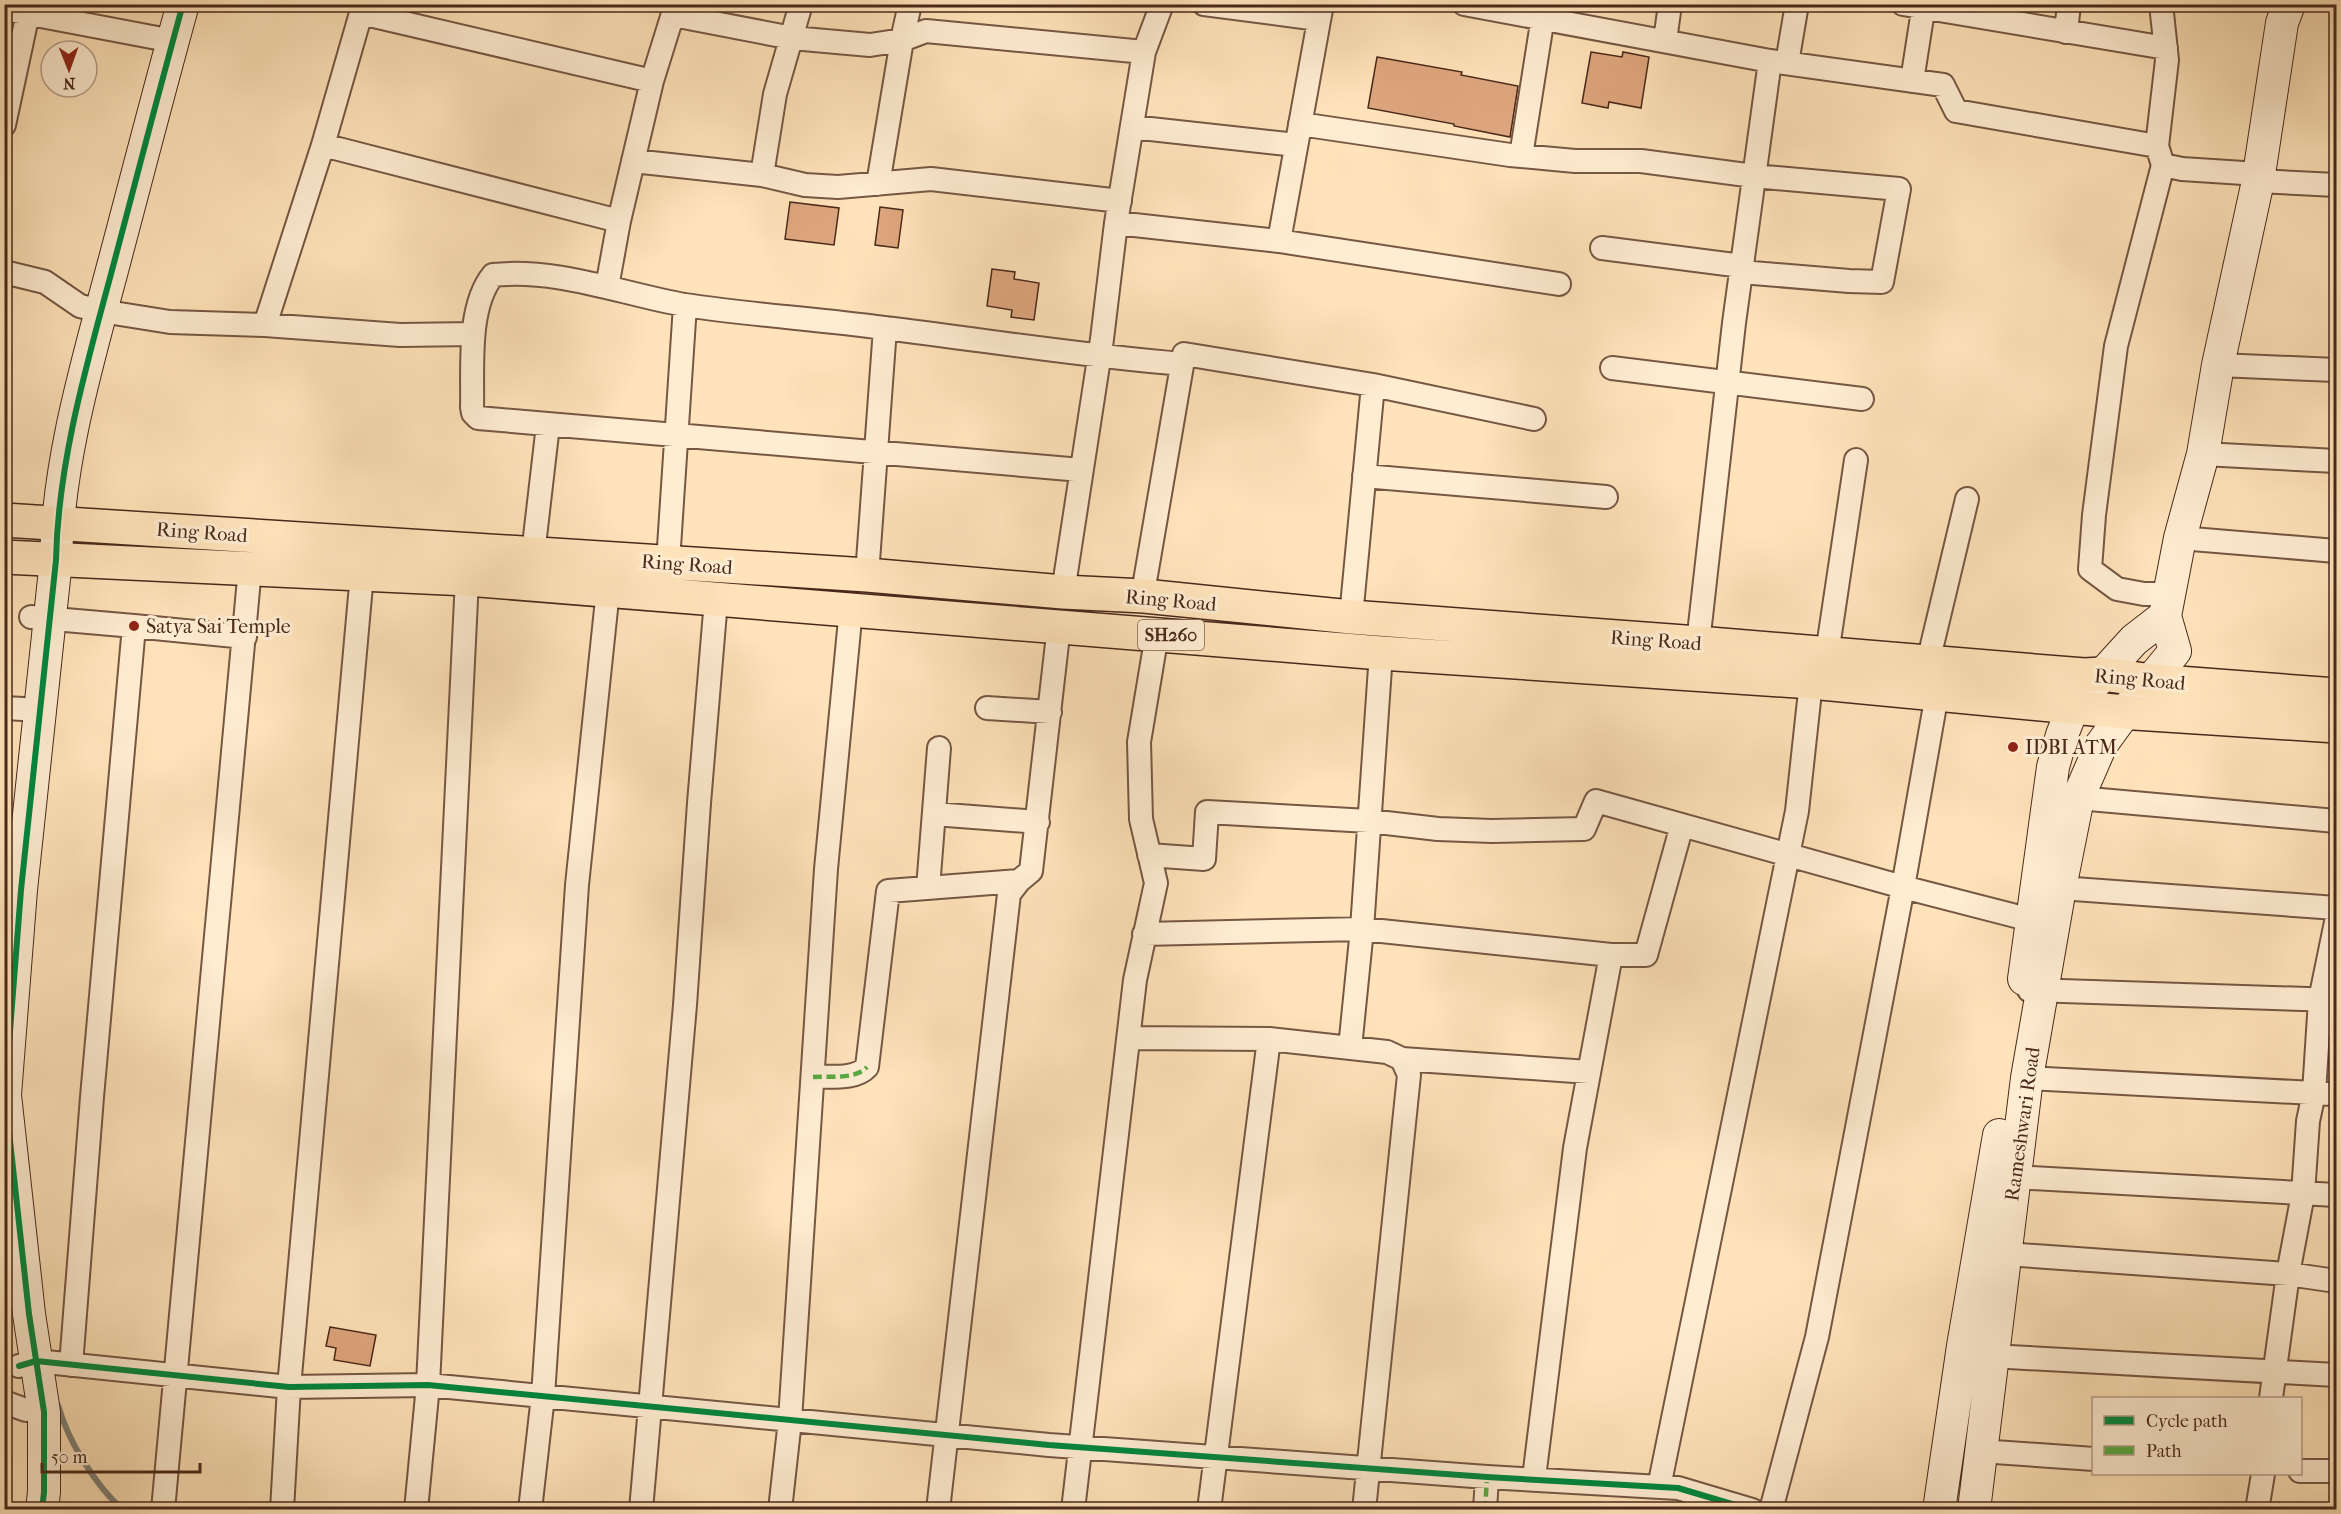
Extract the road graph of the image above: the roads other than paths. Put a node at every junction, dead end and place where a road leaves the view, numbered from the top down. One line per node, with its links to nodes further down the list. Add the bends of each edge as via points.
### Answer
1 (161, 4): 22 (street)
2 (183, 4): 22 (street)
3 (801, 4): 21 (street)
4 (910, 4): 23 (street)
5 (1162, 4): 26 (street)
6 (1204, 4): 18 (street)
7 (1464, 4): 17 (street)
8 (1670, 4): 24 (street)
9 (1797, 4): 27 (street)
10 (2069, 4): 20 (street)
11 (2161, 4): 25 (street)
12 (2289, 4): 39 (street, via 2282,23)
13 (1917, 6): 20 (street); 29 (street)
14 (4, 9): 19 (street)
15 (363, 9): 28 (street); 33 (street)
16 (675, 10): 21 (street); 28 (street)
17 (1544, 11): 24 (street); 34 (street)
18 (1320, 12): 32 (street)
19 (28, 13): 22 (street); 30 (street)
20 (2066, 32): 25 (street)
21 (792, 38): 23 (street, via 870,45); 37 (street, via 776,94)
22 (163, 39): 52 (street)
23 (902, 40): 26 (street, via 926,31); 40 (street)
24 (1665, 41): 27 (street)
25 (2166, 48): 35 (street)
26 (1144, 52): 31 (street)
27 (1778, 62): 29 (street); 38 (street)
28 (652, 81): 36 (street)
29 (1912, 81): 35 (street, via 1943,85 1956,111)
30 (4, 125)
31 (1132, 127): 32 (street); 42 (street)
32 (1298, 134): 34 (street); 45 (street)
33 (323, 145): 43 (street); 53 (street)
34 (1521, 156): 38 (street, via 1641,161)
35 (2160, 156): 39 (street, via 2182,170); 91 (street, via 2116,346 2090,569 2117,589 2144,594)
36 (633, 161): 37 (street); 43 (street)
37 (762, 175): 40 (street, via 805,185)
38 (1754, 176): 47 (street); 47 (street, via 1899,189 1882,282)
39 (2259, 178): 41 (street); 58 (street)
40 (878, 184): 42 (street, via 931,179)
41 (2337, 185)
42 (1120, 201): 44 (street)
43 (619, 221): 50 (street)
44 (1116, 224): 45 (street); 56 (street)
45 (1280, 241): 49 (street)
46 (1602, 248): 47 (street)
47 (1742, 269): 61 (street)
48 (4, 272): 52 (street, via 45,282)
49 (1559, 284)
50 (607, 287): 51 (street); 55 (street, via 573,280 493,275 484,286)
51 (685, 304): 54 (street); 66 (street)
52 (91, 309): 53 (street, via 170,322); 76 (street, via 53,478)
53 (264, 325): 55 (street, via 400,335)
54 (885, 328): 56 (street); 67 (street)
55 (473, 334): 65 (street, via 473,413 478,418)
56 (1099, 357): 57 (street); 71 (street)
57 (1182, 364): 62 (street, via 1184,354); 89 (street)
58 (2218, 365): 60 (street); 68 (street)
59 (1612, 368): 61 (street)
60 (2337, 370)
61 (1728, 384): 63 (street); 99 (street)
62 (1373, 385): 64 (street); 72 (street)
63 (1862, 399)
64 (1534, 419)
65 (548, 425): 66 (street); 79 (street)
66 (676, 436): 67 (street); 82 (street)
67 (876, 452): 71 (street); 85 (street)
68 (2203, 454): 70 (street); 77 (street)
69 (1856, 460): 101 (street)
70 (2337, 461)
71 (1081, 470): 88 (street)
72 (1364, 476): 73 (street); 93 (street)
73 (1606, 497)
74 (1967, 499): 102 (street)
75 (4, 520): 76 (highway, Ring Road / SH260)
76 (48, 522): 79 (highway, Ring Road / SH260); 81 (street)
77 (2180, 538): 78 (street); 91 (street)
78 (2337, 550)
79 (532, 554): 82 (highway, Ring Road / SH260)
80 (4, 557): 81 (highway, Ring Road / SH260)
81 (47, 559): 83 (highway, Ring Road / SH260); 94 (street)
82 (668, 562): 85 (highway, Ring Road / SH260)
83 (250, 568): 84 (highway, Ring Road / SH260); 98 (street)
84 (362, 574): 86 (highway, Ring Road / SH260); 159 (street)
85 (867, 575): 88 (highway, Ring Road / SH260)
86 (467, 579): 87 (highway, Ring Road / SH260); 158 (street)
87 (608, 590): 90 (highway, Ring Road / SH260); 160 (street, via 577,885)
88 (1063, 592): 89 (highway, Ring Road / SH260)
89 (1144, 597): 93 (highway, Ring Road / SH260)
90 (716, 600): 92 (highway, Ring Road / SH260); 163 (street)
91 (2167, 605): 103 (street); 104 (street, Rameshwari Road, via 2175,651)
92 (850, 609): 96 (highway, Ring Road / SH260); 141 (street, via 826,869)
93 (1351, 617): 99 (highway, Ring Road / SH260)
94 (40, 618): 95 (street); 109 (street); 153 (street, via 5,1095)
95 (134, 626): 98 (street); 154 (street)
96 (1059, 626): 97 (highway, Ring Road / SH260); 111 (street)
97 (1157, 634): 100 (highway, Ring Road / SH260); 121 (street, via 1139,742 1141,819)
98 (245, 637): 157 (street)
99 (1698, 643): 101 (highway, Ring Road / SH260)
100 (1381, 653): 105 (highway, Ring Road / SH260); 117 (street)
101 (1827, 654): 102 (highway, Ring Road / SH260)
102 (1928, 662): 103 (highway, Ring Road / SH260)
103 (2102, 674): 104 (highway, Ring Road / SH260); 108 (street)
104 (2152, 681): 107 (highway, Ring Road / SH260); 112 (street, Rameshwari Road)
105 (1811, 682): 106 (highway, Ring Road / SH260); 122 (street, via 1797,811)
106 (1937, 694): 108 (highway, Ring Road / SH260); 125 (street)
107 (2337, 695)
108 (2073, 707): 112 (highway, Ring Road / SH260); 129 (street, via 2052,767)
109 (14, 708): 123 (street)
110 (987, 708): 111 (street)
111 (1050, 712): 119 (street)
112 (2125, 712): 113 (highway, Ring Road / SH260); 115 (street, Rameshwari Road, via 2102,745)
113 (2337, 726)
114 (939, 748): 116 (street)
115 (2078, 798): 118 (street); 127 (street, Rameshwari Road)
116 (934, 814): 119 (street); 126 (street)
117 (1370, 821): 120 (street, via 1438,829 1584,829 1596,801); 121 (street, via 1207,812 1204,859); 131 (street)
118 (2337, 821)
119 (1038, 822): 124 (street, via 1031,871)
120 (1682, 825): 122 (street); 133 (street, via 1646,955)
121 (1149, 855): 132 (street, via 1156,883)
122 (1788, 855): 125 (street); 176 (street)
123 (4, 878)
124 (1019, 881): 126 (street); 165 (street, via 1009,894)
125 (1903, 887): 129 (street); 191 (street, via 1818,1337)
126 (928, 888): 141 (street, via 888,891 867,1067 854,1075)
127 (2060, 888): 128 (street); 134 (street, Rameshwari Road)
128 (2337, 908)
129 (2031, 920): 134 (street)
130 (2337, 922): 135 (street)
131 (1362, 929): 132 (street); 133 (street); 138 (street)
132 (1144, 934): 136 (street)
133 (1611, 955): 140 (street)
134 (2032, 991): 135 (street); 142 (street, Rameshwari Road); 149 (street)
135 (2328, 1000): 143 (street)
136 (1129, 1038): 137 (street); 166 (street)
137 (1269, 1039): 138 (street); 168 (street)
138 (1350, 1048): 139 (street, via 1387,1052)
139 (1402, 1059): 140 (street); 170 (street, via 1409,1076)
140 (1589, 1072): 175 (street, via 1575,1148)
141 (813, 1077): 164 (street)
142 (2027, 1078): 143 (street); 145 (street, Rameshwari Road)
143 (2314, 1093): 144 (street); 146 (street)
144 (2337, 1094)
145 (2013, 1177): 146 (street); 149 (street, Rameshwari Road)
146 (2303, 1194): 147 (street); 150 (street)
147 (2337, 1196)
148 (4, 1250): 153 (street)
149 (1992, 1253): 150 (street); 152 (street, Rameshwari Road); 192 (street, via 1963,1346)
150 (2288, 1274): 151 (street); 155 (street)
151 (2337, 1281)
152 (1991, 1356): 155 (street); 167 (street, Rameshwari Road)
153 (27, 1364): 154 (street); 162 (street); 178 (street, via 44,1412)
154 (71, 1365): 157 (street)
155 (2274, 1371): 156 (street); 161 (street)
156 (2337, 1375)
157 (176, 1376): 159 (street); 179 (street)
158 (428, 1385): 159 (street); 160 (street); 181 (street)
159 (289, 1387): 180 (street)
160 (543, 1396): 163 (street); 182 (street)
161 (2271, 1397)
162 (15, 1406): 177 (street, via 26,1491)
163 (650, 1407): 164 (street); 183 (street)
164 (790, 1420): 165 (street); 184 (street)
165 (946, 1435): 166 (street); 185 (street)
166 (1080, 1447): 168 (street); 186 (street)
167 (1980, 1451): 169 (street); 193 (street, Rameshwari Road)
168 (1215, 1456): 170 (street); 187 (street)
169 (2092, 1459)
170 (1368, 1467): 174 (street); 188 (street)
171 (2302, 1471): 172 (street)
172 (2337, 1471)
173 (2263, 1475): 194 (street)
174 (1488, 1477): 175 (street); 189 (street)
175 (1534, 1478): 176 (street)
176 (1659, 1487): 190 (street, via 1678,1488)
177 (24, 1509)
178 (42, 1509)
179 (163, 1509)
180 (282, 1509)
181 (416, 1509)
182 (530, 1509)
183 (641, 1509)
184 (780, 1509)
185 (938, 1509)
186 (1073, 1509)
187 (1209, 1509)
188 (1364, 1509)
189 (1485, 1509)
190 (1752, 1509)
191 (1772, 1509)
192 (1939, 1509)
193 (1974, 1509)
194 (2258, 1509)

